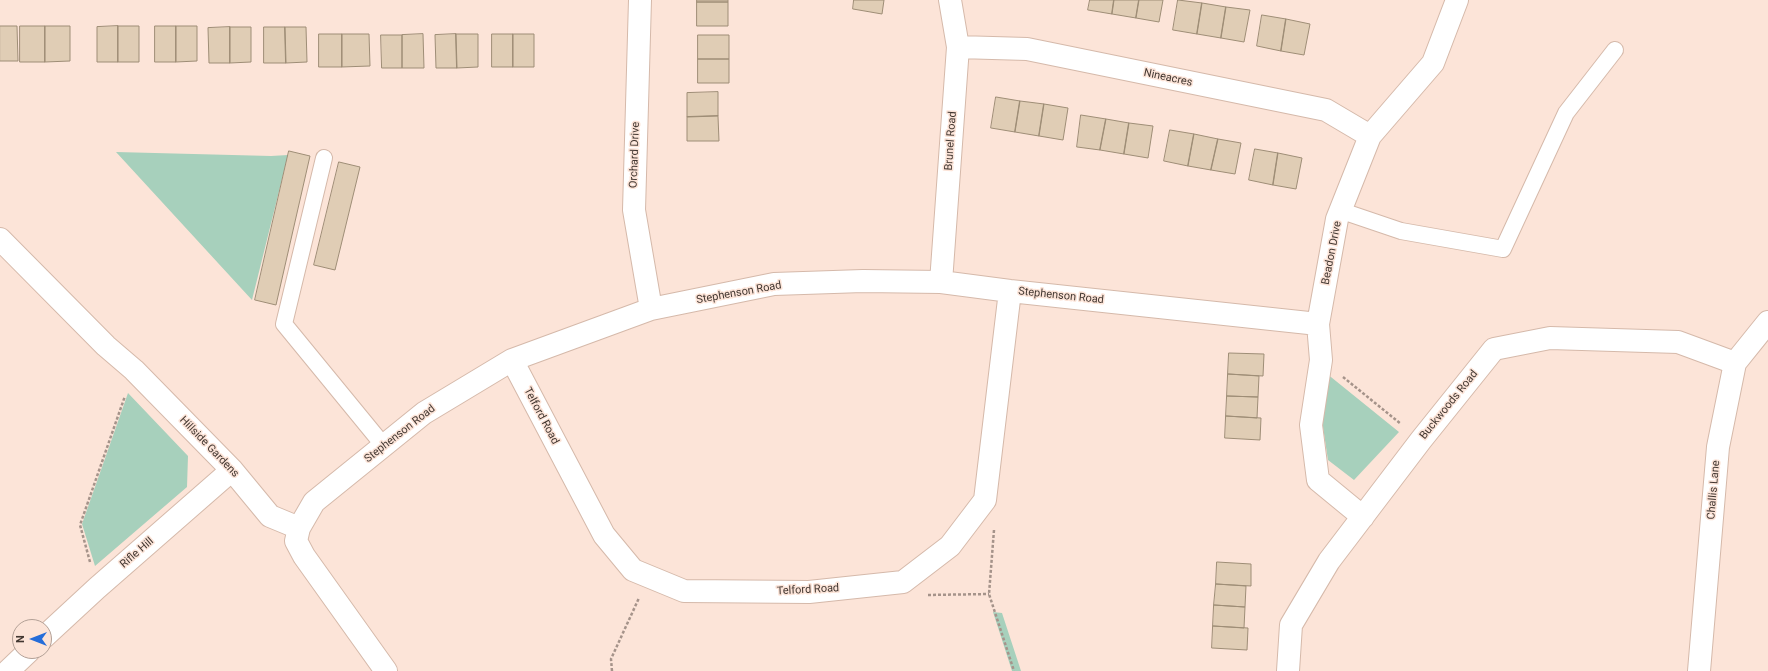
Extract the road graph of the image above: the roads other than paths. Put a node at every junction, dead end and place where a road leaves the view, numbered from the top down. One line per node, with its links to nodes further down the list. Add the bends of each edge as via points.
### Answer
1 (640, 0): 12 (street, Orchard Drive, via 634,210)
2 (950, 0): 4 (street, Brunel Road)
3 (1457, 0): 6 (street, Beadon Drive, via 1433,63)
4 (958, 47): 6 (street, Nineacres, via 1027,48 1326,110); 10 (street, Brunel Road)
5 (1615, 50): 8 (lane, via 1566,113 1503,249 1401,231)
6 (1370, 136): 8 (street, Beadon Drive)
7 (324, 158): 17 (lane, via 284,324)
8 (1342, 211): 14 (street, Beadon Drive, via 1337,220)
9 (0, 239): 18 (street, Hillside Gardens)
10 (941, 282): 11 (street, Stephenson Road); 12 (street, Stephenson Road, via 863,280 774,284)
11 (1010, 291): 14 (street, Stephenson Road); 15 (street, Telford Road, via 985,500 950,546 903,582 809,592 684,591 633,570 604,535)
12 (651, 309): 15 (street, Stephenson Road)
13 (1768, 322): 16 (street, Challis Lane)
14 (1318, 324): 19 (street, Beadon Drive, via 1321,360 1311,425 1318,480)
15 (512, 360): 17 (street, Stephenson Road, via 424,413)
16 (1735, 363): 19 (street, Buckwoods Road, via 1678,342 1550,338 1494,349); 26 (street, Challis Lane, via 1718,447)
17 (384, 446): 20 (street, Stephenson Road, via 314,502)
18 (232, 470): 20 (street, Hillside Gardens, via 270,516); 21 (street, Rifle Hill)
19 (1363, 517): 25 (street, Buckwoods Road, via 1329,561 1291,625)
20 (299, 528): 24 (street, via 296,541 304,556)
21 (52, 630)
22 (21, 659): 23 (street)
23 (8, 671)
24 (386, 671)
25 (1288, 671)
26 (1699, 671)

